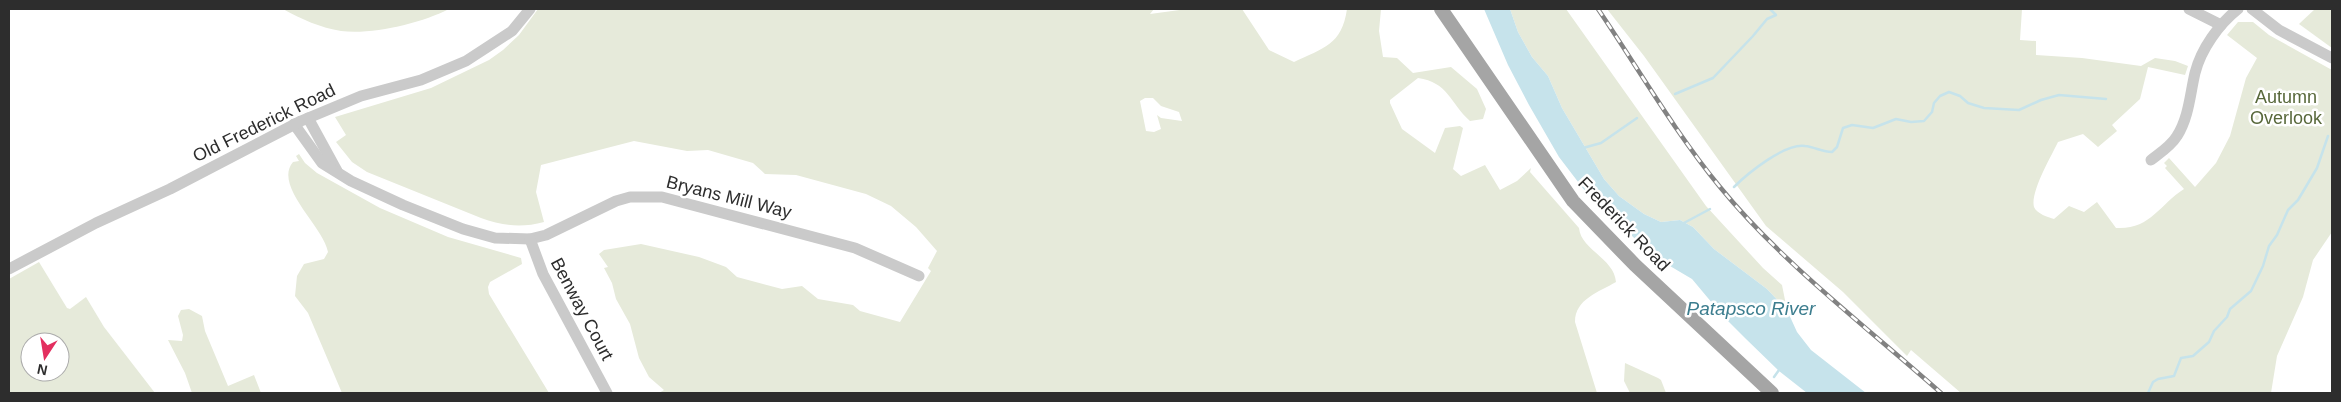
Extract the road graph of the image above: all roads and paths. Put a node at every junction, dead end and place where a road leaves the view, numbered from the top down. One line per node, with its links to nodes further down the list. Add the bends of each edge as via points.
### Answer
1 (530, 9): 8 (street, Old Frederick Road, via 512,31 466,61 420,80 361,96)
2 (1441, 9): 16 (main road, Frederick Road, via 1573,201)
3 (2189, 9): 6 (street)
4 (2238, 9): 6 (street)
5 (2252, 9): 7 (street, via 2279,30)
6 (2222, 25): 10 (street, via 2211,39 2196,70 2180,131 2165,150)
7 (2332, 58)
8 (308, 118): 9 (street, Old Frederick Road); 11 (street)
9 (294, 124): 11 (street, Bryans Mill Way, via 322,162); 13 (street, Old Frederick Road)
10 (2151, 160)
11 (336, 171): 12 (street, Bryans Mill Way, via 366,189 463,229 496,238)
12 (530, 239): 14 (street, Bryans Mill Way, via 560,230 616,201 630,197 662,197 855,248); 15 (street, Benway Court, via 543,274)
13 (9, 270)
14 (919, 276)
15 (607, 393)
16 (1772, 393)

